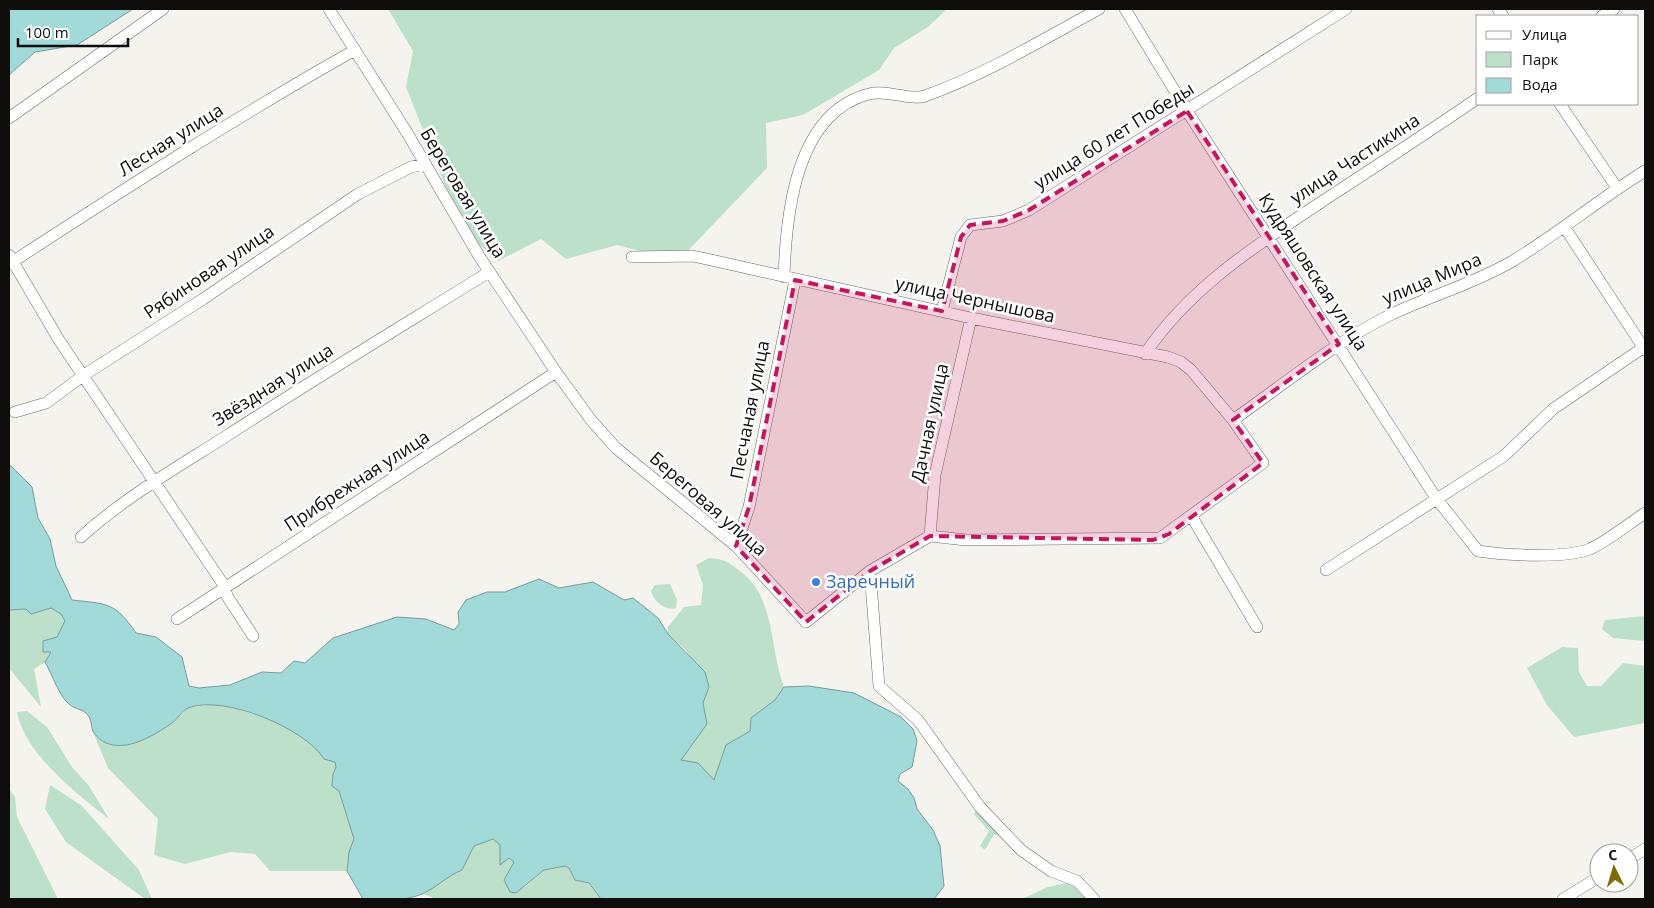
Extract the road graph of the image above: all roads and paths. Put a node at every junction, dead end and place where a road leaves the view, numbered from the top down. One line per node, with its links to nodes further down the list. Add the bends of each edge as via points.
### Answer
1 (162, 9): 10 (street)
2 (329, 9): 6 (street, Береговая улица)
3 (1099, 9): 19 (street, Песчаная улица, via 1010,58 923,97 871,93 852,99 829,116 805,154 798,177 786,232)
4 (1125, 9): 9 (street, Кудряшовская улица)
5 (1346, 9): 9 (street, улица 60 лет Победы)
6 (355, 50): 11 (street, Береговая улица); 17 (street, Лесная улица)
7 (1476, 99): 15 (street, улица Частикина)
8 (1561, 105): 13 (street)
9 (1187, 111): 15 (street, Кудряшовская улица); 20 (street, улица 60 лет Победы, via 1021,214 1003,221 970,225 961,237)
10 (9, 118)
11 (425, 164): 18 (street, Береговая улица); 26 (street, Рябиновая улица, via 411,167 358,194)
12 (1645, 170): 13 (street, улица Мира)
13 (1617, 188): 14 (street, улица Мира)
14 (1565, 228): 22 (street, улица Мира, via 1487,275 1391,315); 23 (street)
15 (1270, 236): 22 (street, Кудряшовская улица); 24 (street, улица Частикина, via 1213,278 1162,327)
16 (632, 257): 19 (street, улица Чернышова, via 693,256)
17 (10, 260): 26 (street)
18 (489, 272): 25 (street, Береговая улица); 29 (street, Звёздная улица)
19 (789, 279): 20 (street, улица Чернышова); 35 (street, Песчаная улица, via 749,507)
20 (942, 311): 21 (street, улица Чернышова)
21 (971, 318): 24 (street, улица Чернышова); 33 (street, Дачная улица, via 935,475)
22 (1339, 344): 28 (street, улица Мира); 30 (street, Кудряшовская улица)
23 (1644, 349): 30 (street, via 1553,409 1504,456)
24 (1145, 354): 28 (street, улица Чернышова, via 1182,362)
25 (556, 372): 35 (street, Береговая улица, via 616,448); 38 (street, Прибрежная улица)
26 (84, 375): 27 (street, Рябиновая улица, via 46,403); 29 (street)
27 (15, 412)
28 (1233, 420): 32 (street, улица Чернышова, via 1264,462)
29 (153, 483): 34 (street, Звёздная улица, via 115,508); 38 (street)
30 (1436, 498): 31 (street, Кудряшовская улица, via 1478,551 1512,556 1579,552 1598,544); 36 (street)
31 (1645, 513)
32 (1192, 517): 33 (street, via 1169,534 1153,540 966,540); 40 (street)
33 (930, 536): 37 (street, Береговая улица)
34 (81, 537)
35 (736, 546): 37 (street, Береговая улица, via 806,622)
36 (1326, 570)
37 (870, 571): 43 (street, via 879,686 918,720 980,807 1021,850 1050,871 1077,881)
38 (224, 587): 39 (street, Прибрежная улица); 41 (street)
39 (176, 619)
40 (1257, 627)
41 (253, 636)
42 (1589, 883): 44 (street)
43 (1094, 899)
44 (1563, 899)

